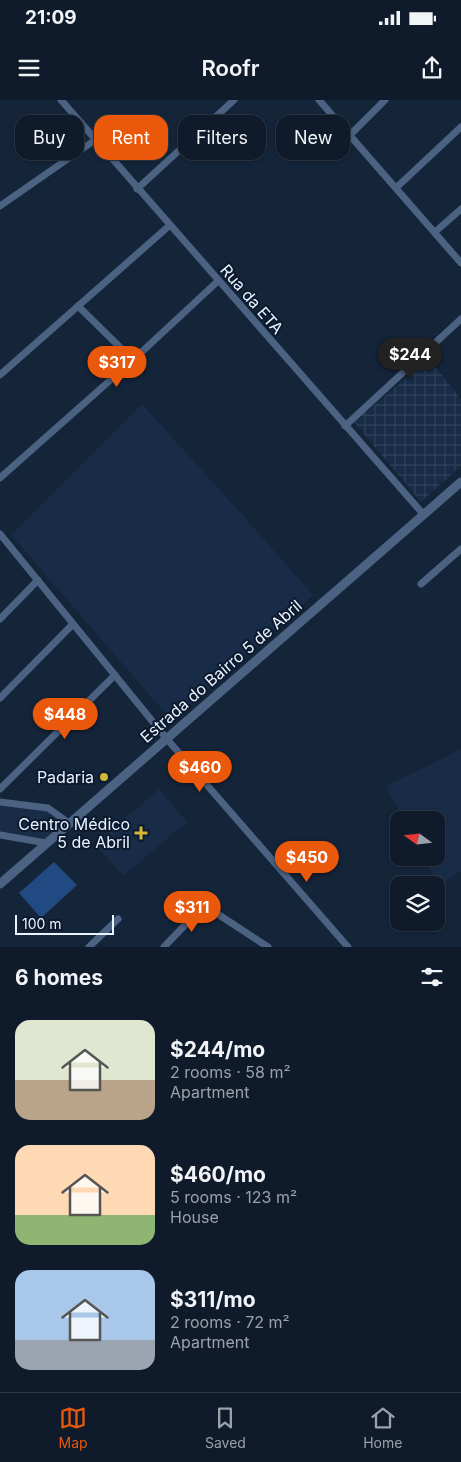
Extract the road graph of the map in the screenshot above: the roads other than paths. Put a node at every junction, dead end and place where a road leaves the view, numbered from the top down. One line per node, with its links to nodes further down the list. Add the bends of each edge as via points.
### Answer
1 (61, 100): 7 (street, Rua da ETA)
2 (234, 100): 11 (street)
3 (319, 100): 6 (street)
4 (385, 100): 6 (street)
5 (461, 127): 10 (street)
6 (351, 134): 10 (street)
7 (94, 139)
8 (94, 141): 12 (street)
9 (112, 160): 11 (street, Rua da ETA)
10 (396, 187): 15 (street)
11 (137, 189): 14 (street, Rua da ETA)
12 (0, 206)
13 (461, 209): 15 (street)
14 (170, 226): 17 (street, Rua da ETA); 18 (street)
15 (435, 232): 16 (street)
16 (461, 262)
17 (218, 281): 20 (street); 22 (street, Rua da ETA)
18 (78, 306): 20 (street); 21 (street)
19 (461, 319): 22 (street)
20 (132, 360): 23 (street)
21 (0, 375)
22 (345, 426): 25 (street, Rua da ETA)
23 (0, 478)
24 (461, 482): 25 (street, Estrada do Bairro 5 de Abril)
25 (424, 515): 34 (street, Estrada do Bairro 5 de Abril)
26 (1, 538): 28 (street)
27 (461, 549): 29 (street)
28 (38, 580): 30 (street); 31 (street)
29 (421, 584)
30 (0, 619)
31 (73, 624): 32 (street); 33 (street)
32 (115, 675): 34 (street); 35 (street)
33 (0, 698)
34 (166, 738): 37 (street, Estrada do Bairro 5 de Abril); 45 (street)
35 (0, 789)
36 (0, 802): 37 (street, via 48,808)
37 (70, 823): 39 (street, Estrada do Bairro 5 de Abril)
38 (0, 834): 39 (street)
39 (46, 843): 40 (street, Estrada do Bairro 5 de Abril)
40 (0, 884)
41 (118, 919): 42 (street)
42 (89, 947)
43 (164, 947): 44 (street, via 204,905)
44 (268, 947)
45 (348, 947)

